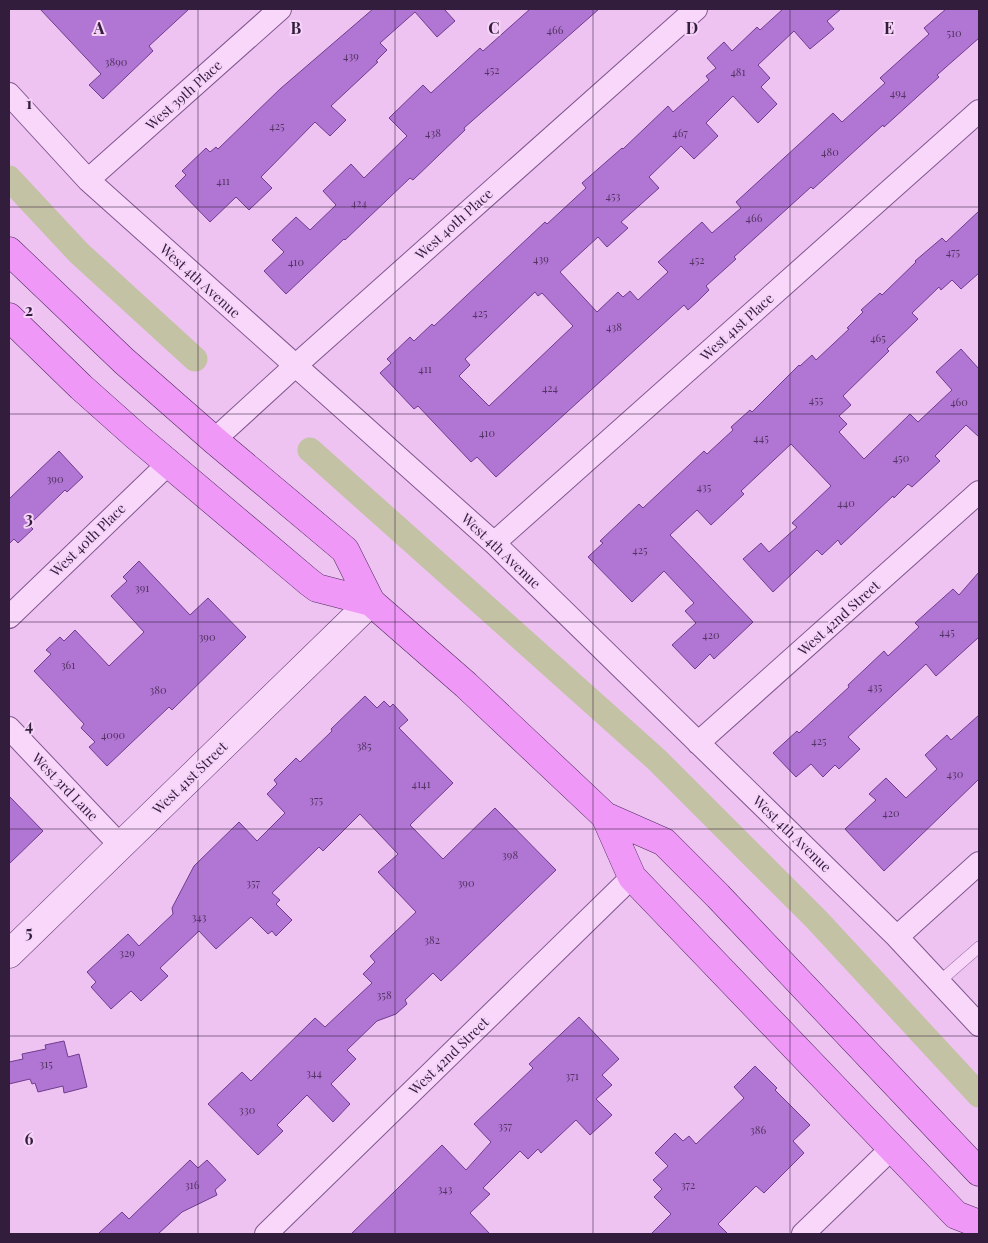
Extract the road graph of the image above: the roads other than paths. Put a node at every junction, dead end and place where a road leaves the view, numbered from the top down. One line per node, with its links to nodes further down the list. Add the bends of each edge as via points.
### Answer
1 (280, 9): 5 (street, West 39th Place)
2 (696, 9): 8 (street, West 40th Place)
3 (9, 94): 5 (street, West 4th Avenue)
4 (979, 111): 12 (street, West 41st Place)
5 (88, 180): 8 (street, West 4th Avenue)
6 (9, 251): 9 (main road, via 124,361)
7 (9, 317): 10 (main road, via 81,387)
8 (295, 366): 9 (street, West 40th Place); 12 (street, West 4th Avenue)
9 (214, 440): 13 (main road, via 345,550)
10 (168, 464): 13 (main road, via 317,588); 14 (street, West 40th Place)
11 (979, 492): 16 (street, West 42nd Street)
12 (494, 543): 16 (street, West 4th Avenue)
13 (371, 602): 17 (main road, via 466,685); 18 (street, West 41st Street)
14 (9, 617)
15 (9, 728): 18 (street, West 3rd Lane)
16 (698, 743): 21 (street, West 4th Avenue)
17 (604, 816): 20 (main road); 27 (main road, via 664,842)
18 (121, 846): 23 (street, West 41st Street)
19 (979, 863): 21 (street)
20 (632, 877): 26 (main road); 29 (street, West 42nd Street)
21 (897, 936): 24 (street, West 4th Avenue)
22 (979, 947): 24 (lane)
23 (9, 954)
24 (940, 982): 25 (street, West 4th Avenue)
25 (979, 1024)
26 (892, 1148): 28 (main road, via 956,1215); 30 (street)
27 (979, 1172)
28 (979, 1224)
29 (266, 1234)
30 (803, 1234)

